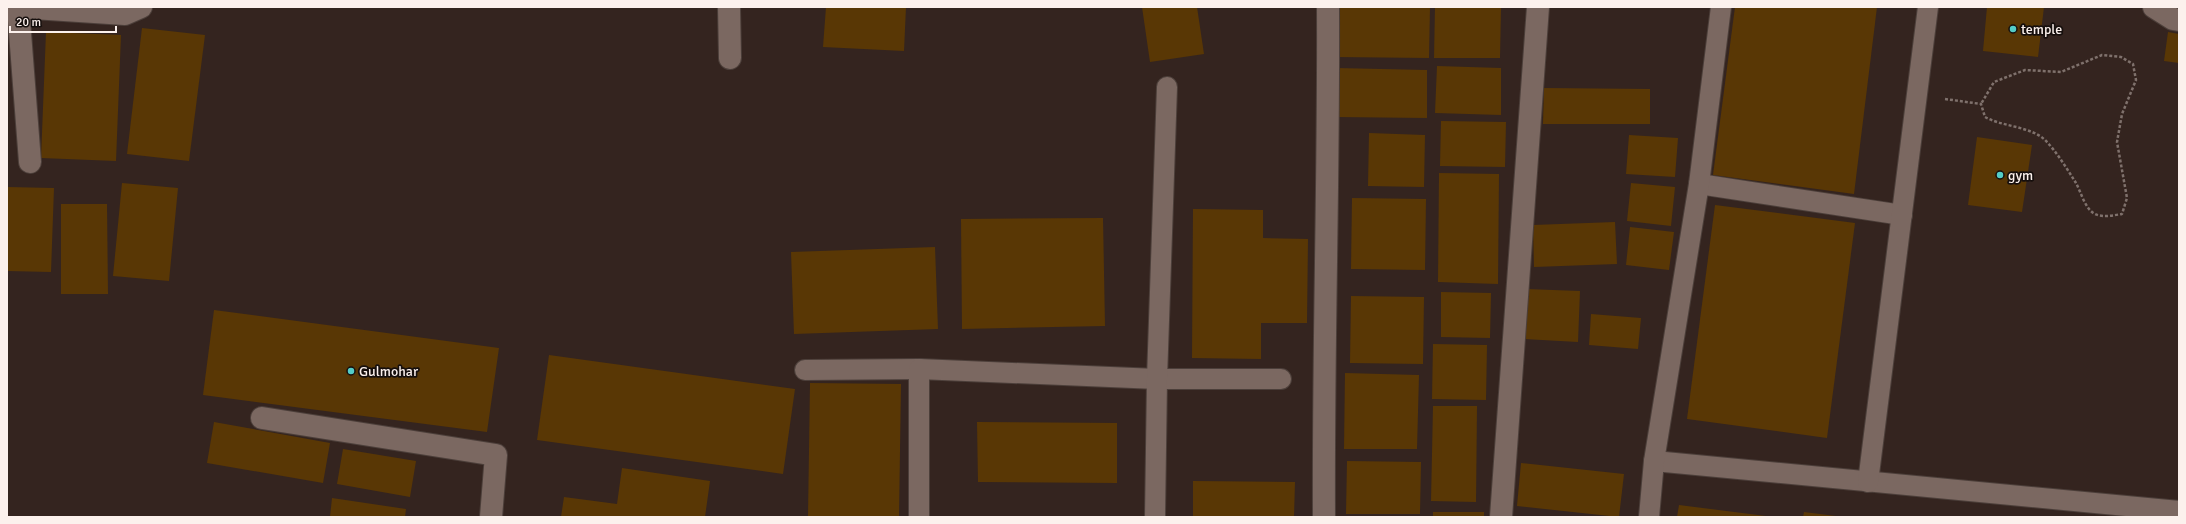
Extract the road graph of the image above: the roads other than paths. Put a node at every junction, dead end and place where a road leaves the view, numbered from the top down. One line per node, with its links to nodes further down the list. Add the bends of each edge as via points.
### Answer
1 (18, 7): 2 (street, via 125,14); 12 (street)
2 (141, 7)
3 (729, 7): 10 (street)
4 (1328, 7): 26 (street, via 1329,162 1323,391)
5 (1538, 7): 27 (street)
6 (1721, 7): 13 (lane)
7 (1928, 7): 14 (lane)
8 (2154, 7): 9 (street)
9 (2179, 20)
10 (730, 58)
11 (1167, 87): 17 (lane)
12 (30, 162)
13 (1699, 184): 14 (lane); 20 (lane)
14 (1902, 215): 21 (lane)
15 (919, 369): 16 (lane); 17 (lane); 24 (lane)
16 (805, 370)
17 (1157, 379): 18 (lane); 25 (lane)
18 (1281, 379)
19 (262, 418): 23 (street, via 496,454)
20 (1654, 461): 21 (lane); 28 (lane)
21 (1868, 482): 22 (lane)
22 (2179, 511)
23 (491, 517)
24 (919, 517)
25 (1155, 517)
26 (1324, 517)
27 (1501, 517)
28 (1649, 517)

